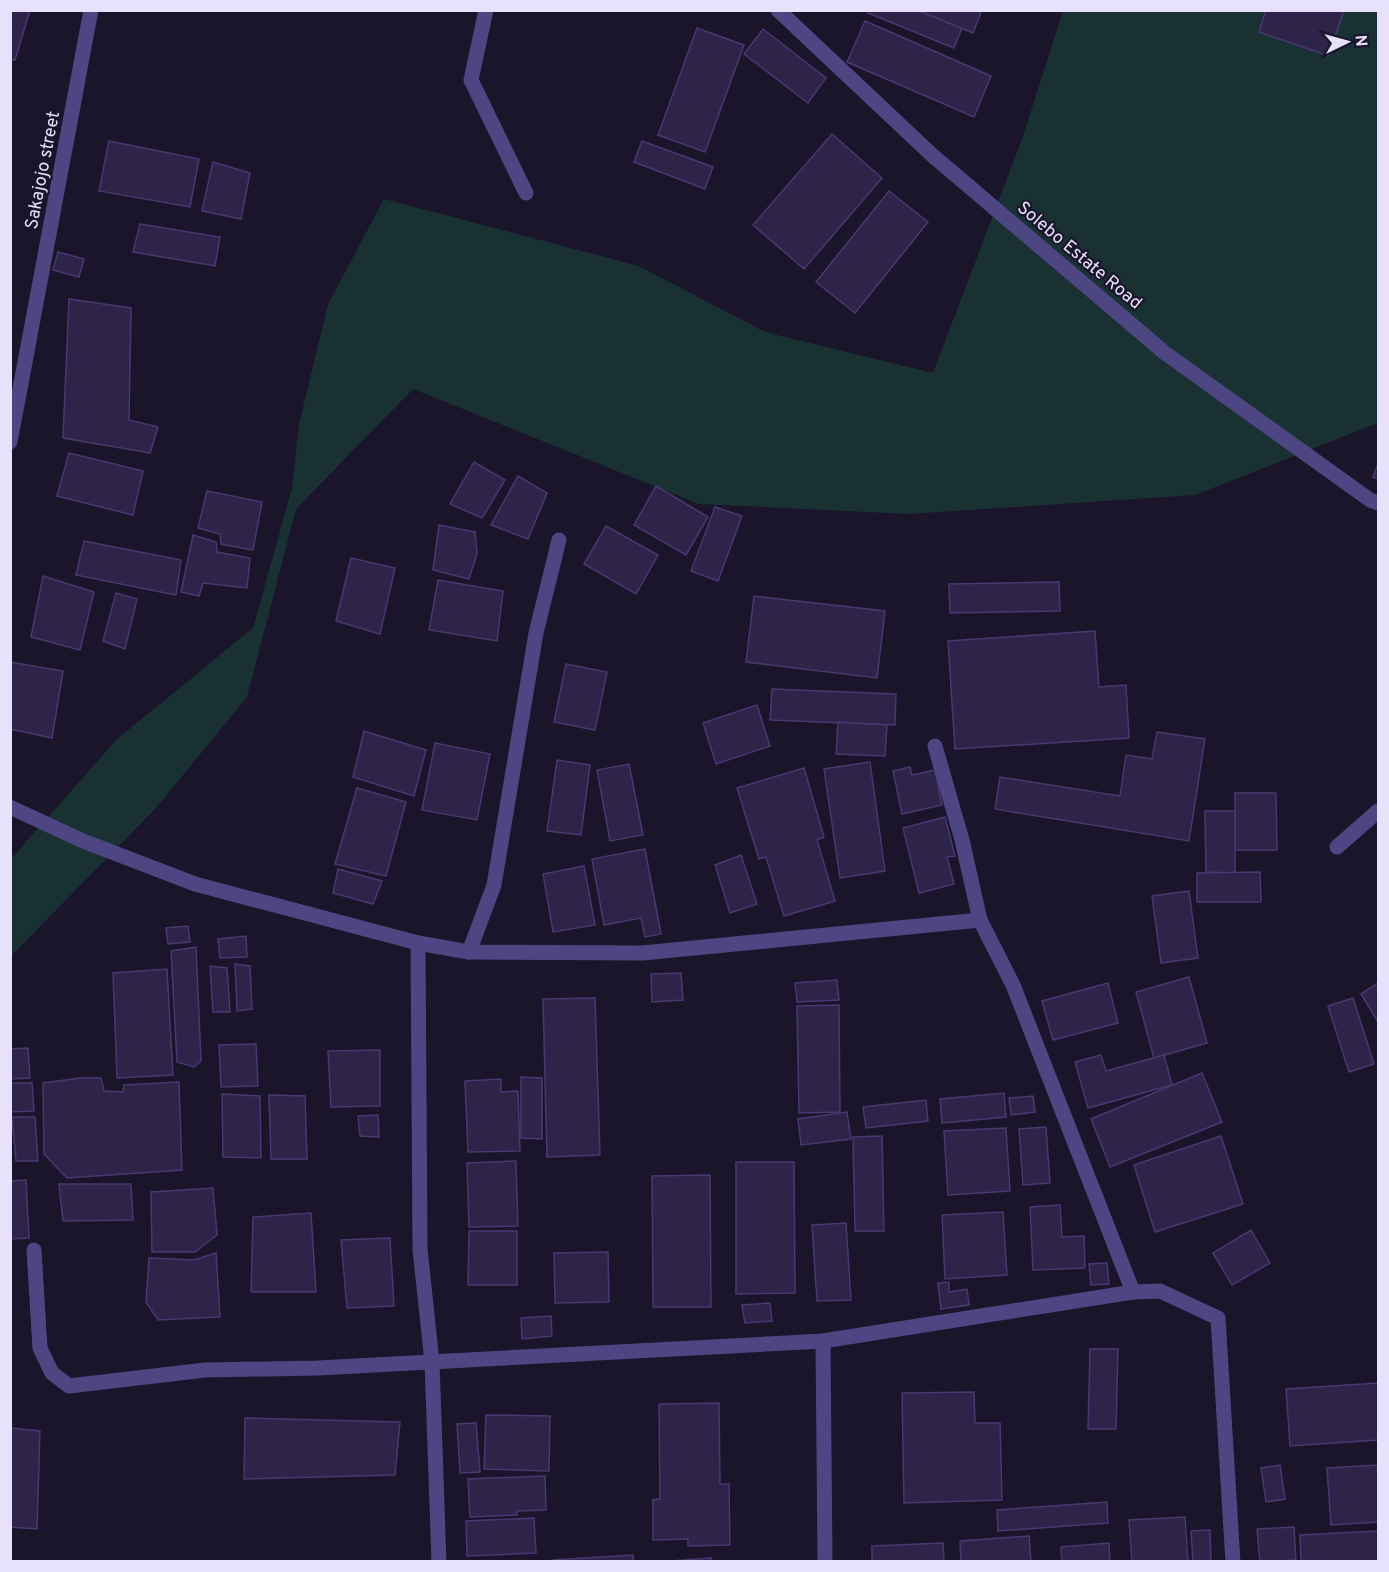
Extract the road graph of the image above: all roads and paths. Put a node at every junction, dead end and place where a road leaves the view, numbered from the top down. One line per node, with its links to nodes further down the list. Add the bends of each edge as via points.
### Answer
1 (91, 10): 5 (street, Sakajojo street)
2 (486, 10): 4 (street, via 471,80)
3 (783, 12): 6 (street, Solebo Estate Road, via 932,155 1166,353)
4 (525, 193)
5 (10, 442)
6 (1378, 503)
7 (559, 540): 14 (street, via 536,633 494,885)
8 (935, 746): 12 (street)
9 (10, 807): 13 (street, via 83,841 195,884)
10 (1378, 811): 11 (street)
11 (1337, 847)
12 (980, 920): 14 (street, via 643,953); 16 (street, via 1013,985)
13 (418, 944): 14 (street); 18 (street, via 420,1249)
14 (469, 952)
15 (34, 1250): 18 (street, via 40,1348 51,1373 69,1386 205,1370)
16 (1133, 1292): 17 (street); 21 (street, via 1160,1291 1218,1318)
17 (824, 1341): 18 (street); 20 (street)
18 (432, 1362): 19 (street)
19 (439, 1562)
20 (825, 1562)
21 (1233, 1562)

